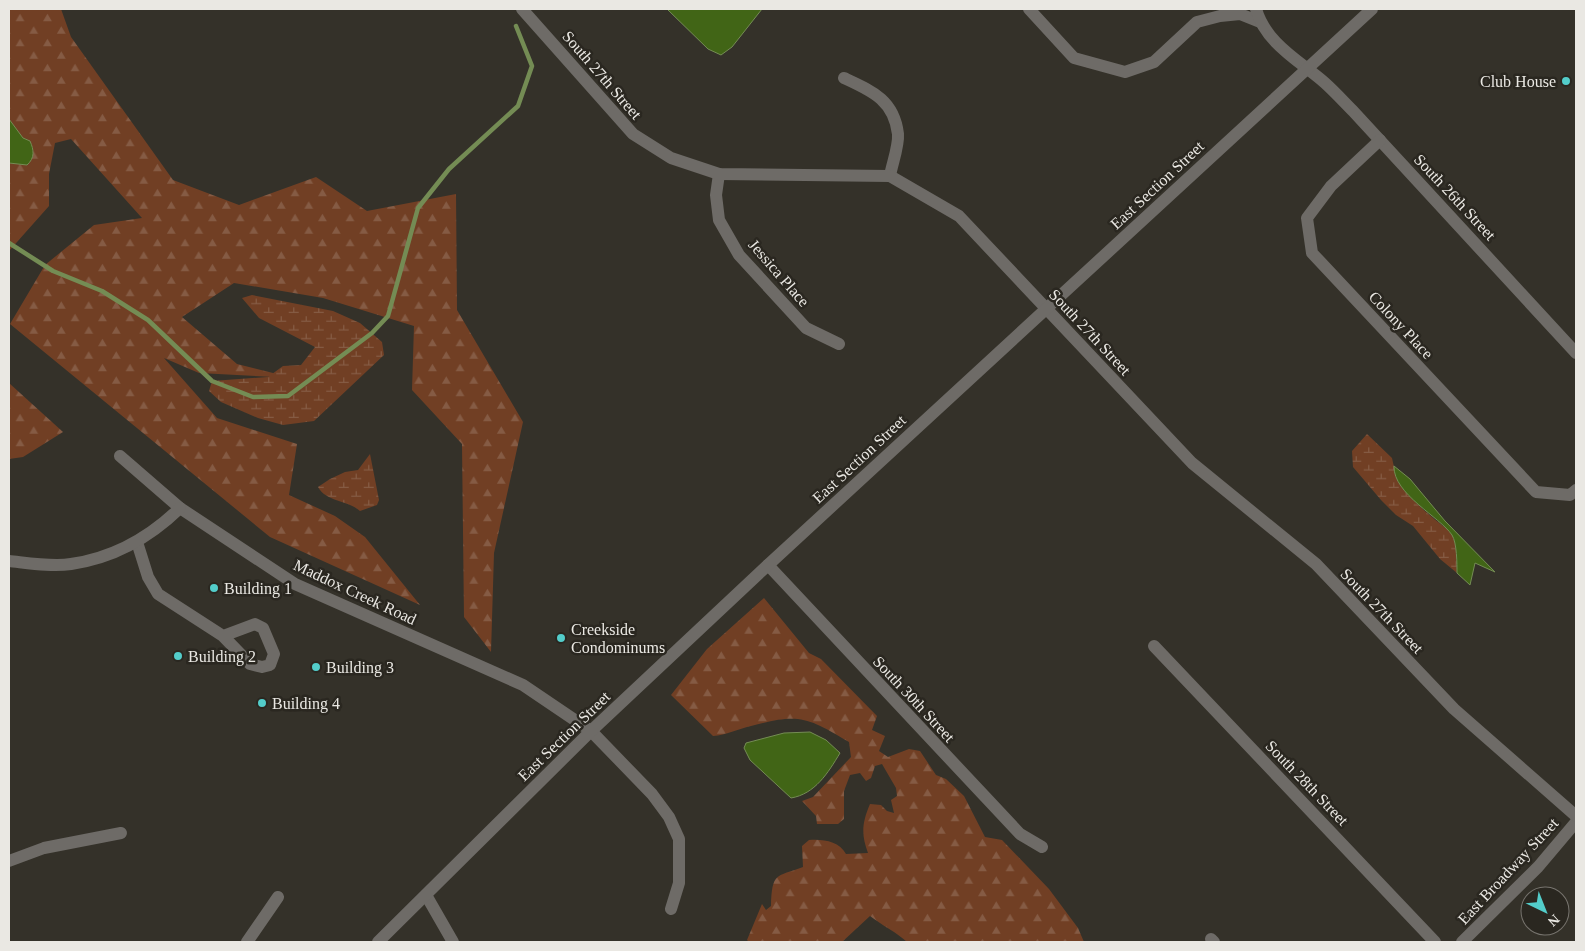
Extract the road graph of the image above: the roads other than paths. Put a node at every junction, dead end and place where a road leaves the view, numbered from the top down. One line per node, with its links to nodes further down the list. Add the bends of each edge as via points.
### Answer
1 (522, 9): 9 (street, South 27th Street, via 632,134 671,158)
2 (1029, 9): 5 (street, via 1074,58 1125,72 1154,62 1197,22 1240,14)
3 (1256, 9): 5 (street)
4 (1372, 9): 6 (street, East Section Street)
5 (1260, 22): 6 (street, South 26th Street, via 1291,58)
6 (1306, 69): 8 (street, South 26th Street, via 1326,84); 11 (street, East Section Street)
7 (844, 78): 10 (street, via 874,92 886,102 892,114 898,135)
8 (1380, 140): 13 (street, South 26th Street); 15 (street, Colony Place, via 1331,186 1306,218 1312,253 1536,492 1570,495)
9 (719, 174): 10 (street, South 27th Street); 12 (street, Jessica Place, via 716,195 719,220 739,255 806,328)
10 (890, 176): 11 (street, South 27th Street, via 959,216)
11 (1045, 309): 19 (street, East Section Street); 23 (street, South 27th Street, via 1192,463 1316,564 1454,709)
12 (839, 344)
13 (1576, 352)
14 (120, 456): 16 (street, Maddox Creek Road)
15 (1576, 490)
16 (180, 508): 17 (street); 22 (street, Maddox Creek Road, via 294,584 524,685)
17 (137, 542): 18 (street, via 110,555 70,564); 20 (street, via 148,577 158,594)
18 (9, 561)
19 (768, 565): 22 (street, East Section Street); 26 (street, South 30th Street, via 1013,826)
20 (223, 636)
21 (1154, 646): 34 (street, South 28th Street)
22 (591, 731): 28 (street, East Section Street); 30 (street, Maddox Creek Road, via 652,794 673,824 679,839 679,883)
23 (1576, 816)
24 (1576, 822): 35 (street, East Broadway Street, via 1538,867)
25 (121, 833): 27 (street, via 44,848)
26 (1042, 847)
27 (9, 861)
28 (426, 895): 32 (street, East Section Street); 33 (street)
29 (278, 897): 31 (street)
30 (671, 909)
31 (247, 942)
32 (378, 942)
33 (454, 942)
34 (1435, 942)
35 (1462, 942)

